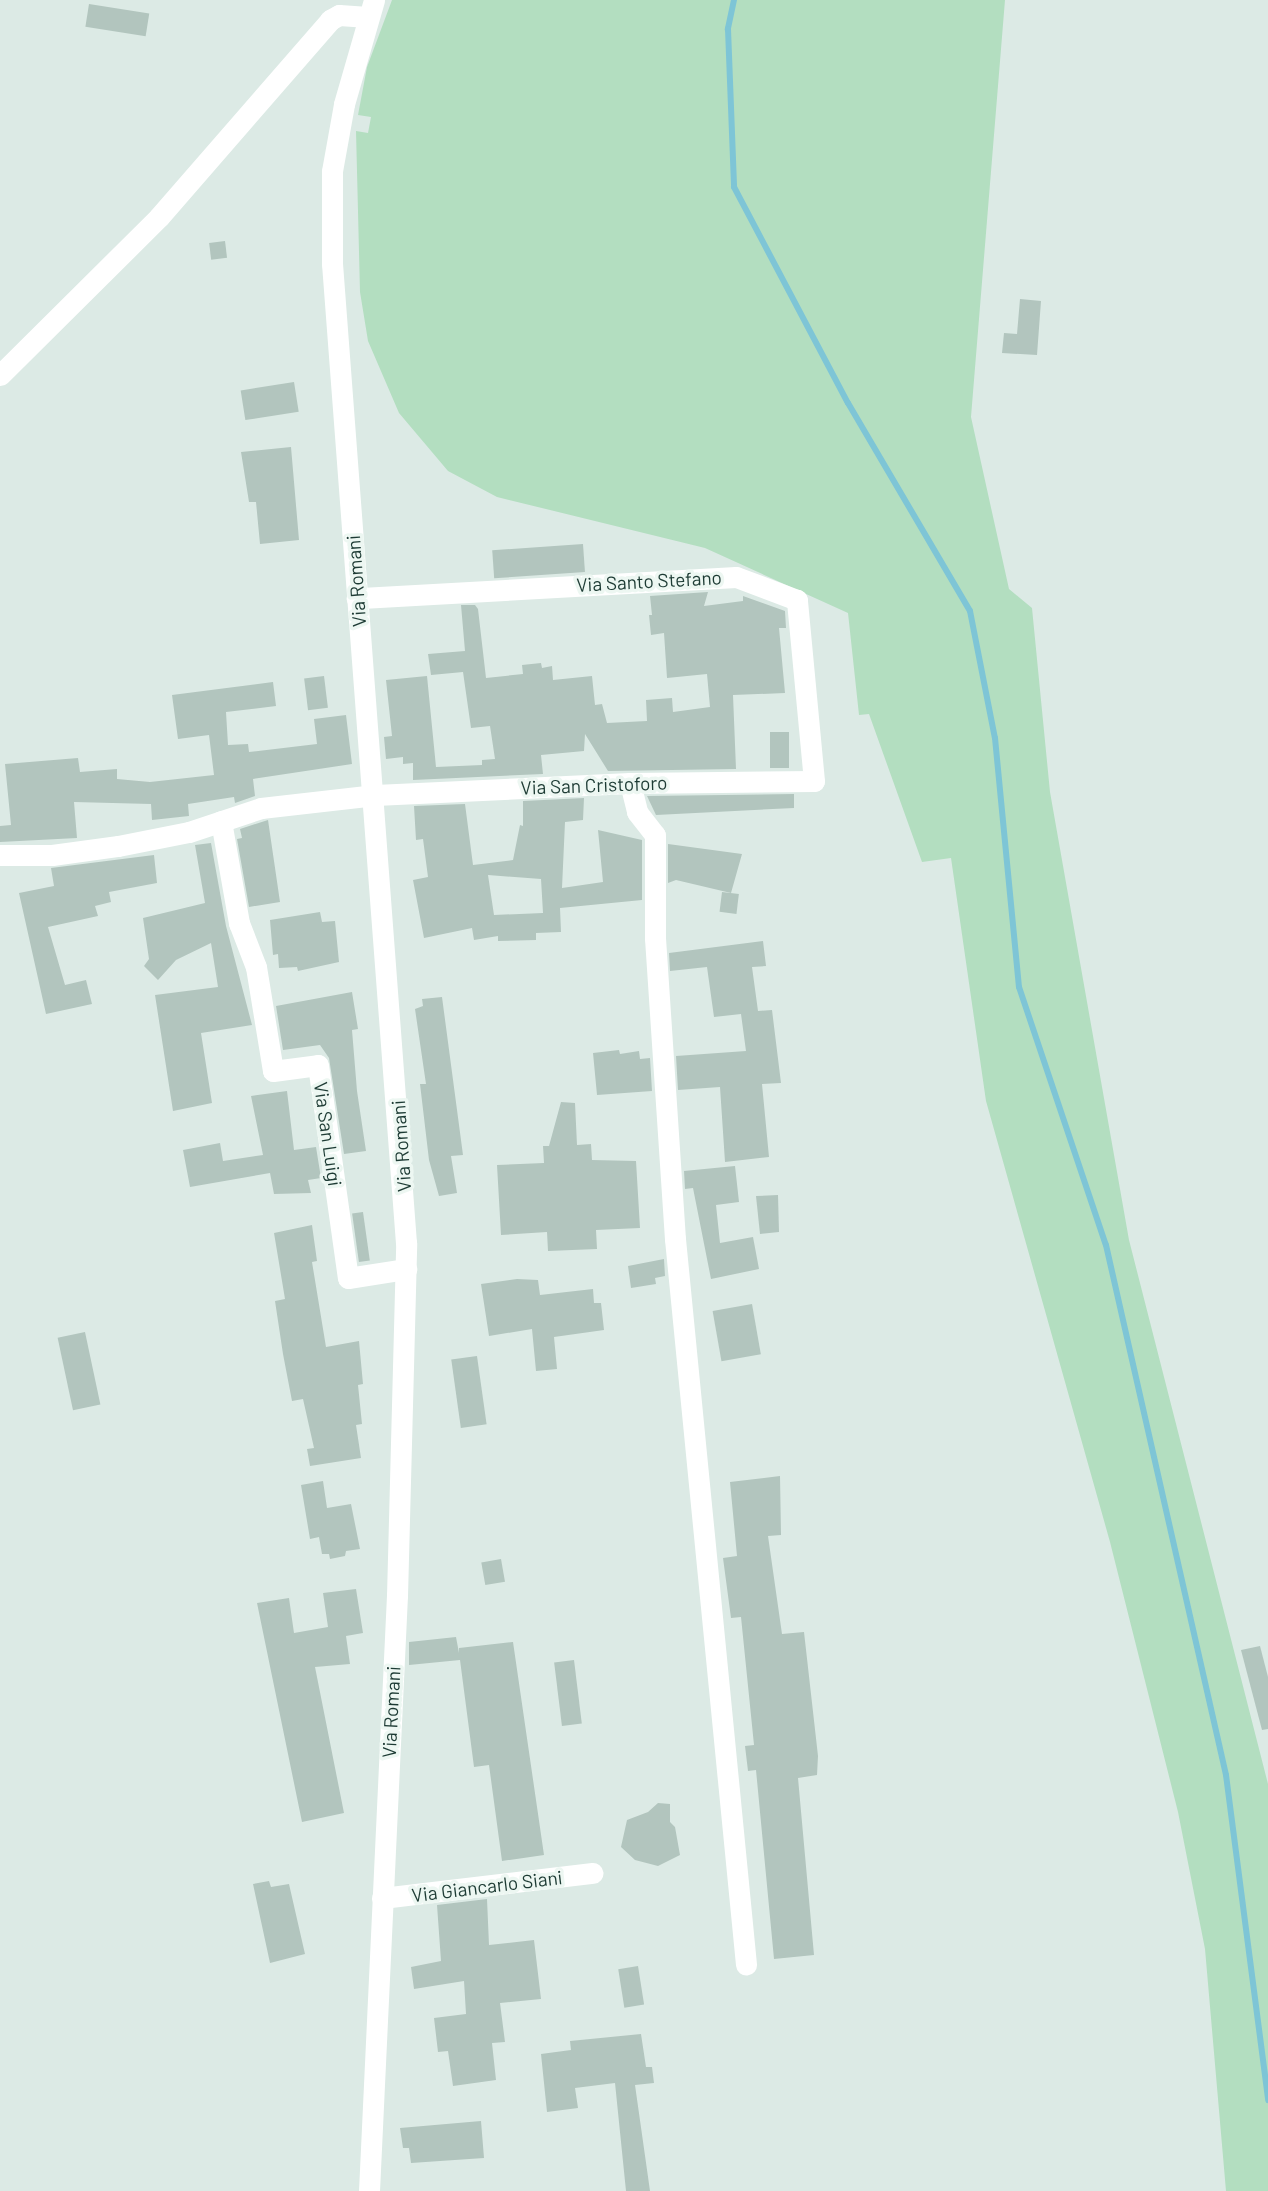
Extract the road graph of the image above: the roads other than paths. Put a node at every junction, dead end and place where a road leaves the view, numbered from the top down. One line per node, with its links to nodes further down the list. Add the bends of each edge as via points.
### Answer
1 (371, 9): 2 (street, via 330,20 159,217); 3 (street, Via Romani, via 344,104 332,171 332,264)
2 (0, 375)
3 (357, 598): 4 (street, Via Santo Stefano, via 736,576 797,600); 6 (street, Via Romani)
4 (814, 781): 5 (street, Via San Cristoforo)
5 (630, 783): 6 (street, Via San Cristoforo); 12 (street, via 637,812 655,835 655,938 675,1238)
6 (375, 795): 7 (street, Via San Cristoforo, via 261,808); 9 (street, Via Romani, via 404,1184)
7 (221, 821): 8 (street, Via San Cristoforo, via 189,832 52,855); 9 (street, Via San Luigi, via 239,923 256,967 273,1071 318,1065 348,1278)
8 (0, 855)
9 (406, 1269): 11 (street, Via Romani, via 398,1583)
10 (593, 1873): 11 (street, Via Giancarlo Siani)
11 (382, 1898): 13 (street, Via Romani)
12 (746, 1965)
13 (369, 2191)

